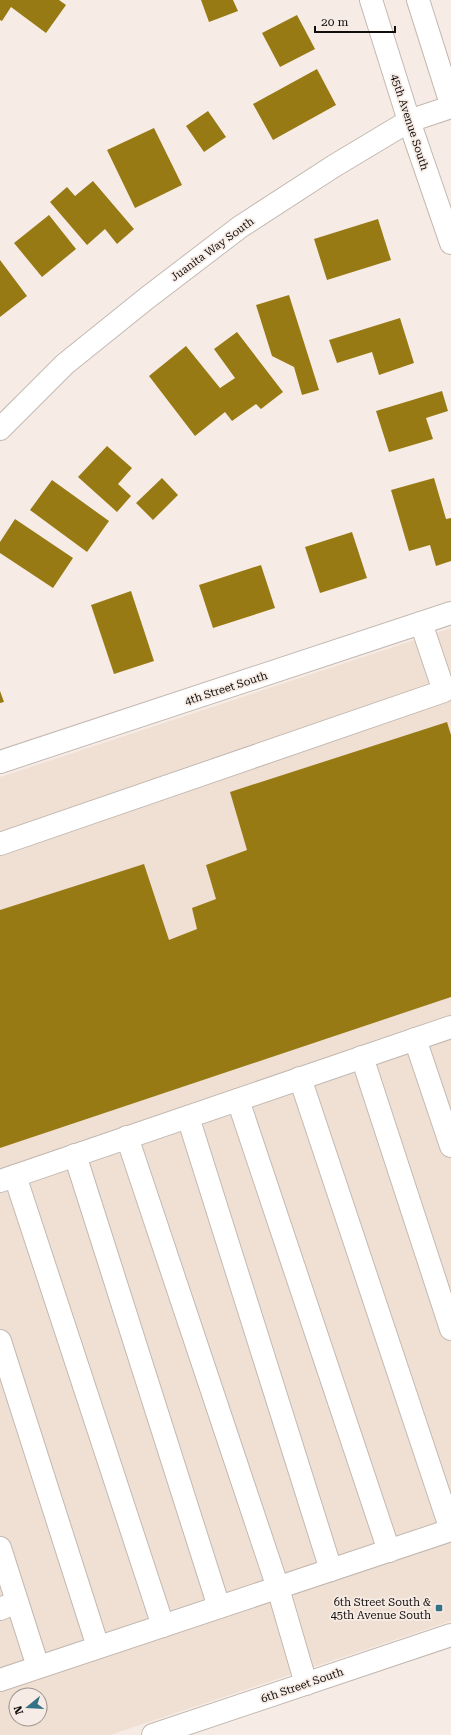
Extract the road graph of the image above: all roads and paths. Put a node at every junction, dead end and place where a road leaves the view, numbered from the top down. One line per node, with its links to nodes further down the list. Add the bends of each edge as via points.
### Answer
1 (371, 0): 4 (street, 45th Avenue South)
2 (418, 0): 3 (street)
3 (451, 106): 4 (street, Juanita Way South)
4 (409, 120): 5 (street, 45th Avenue South); 6 (street, Juanita Way South, via 234,232 65,364)
5 (451, 243)
6 (0, 430)
7 (451, 613): 8 (street, 4th Street South)
8 (421, 623): 9 (street); 10 (street, 4th Street South)
9 (447, 690): 11 (street)
10 (0, 762)
11 (0, 844)
12 (451, 1027): 13 (street)
13 (415, 1039): 14 (street); 19 (street)
14 (362, 1057): 15 (street); 22 (street)
15 (300, 1078): 16 (street); 24 (street)
16 (238, 1100): 17 (street); 26 (street)
17 (188, 1117): 18 (street); 27 (street)
18 (127, 1137): 20 (street); 28 (street)
19 (451, 1146)
20 (75, 1155): 21 (street); 30 (street)
21 (7, 1178): 31 (street)
22 (451, 1329)
23 (0, 1341): 33 (street)
24 (451, 1530): 26 (street)
25 (0, 1548): 29 (street)
26 (389, 1551): 27 (street)
27 (331, 1570): 28 (street)
28 (278, 1588): 30 (street); 36 (street)
29 (9, 1606): 34 (street)
30 (219, 1607): 31 (street)
31 (163, 1626): 33 (street)
32 (451, 1635): 36 (street, 6th Street South)
33 (98, 1647): 34 (street)
34 (38, 1667): 35 (street)
35 (0, 1680)
36 (306, 1684): 37 (street, 6th Street South)
37 (153, 1735)

